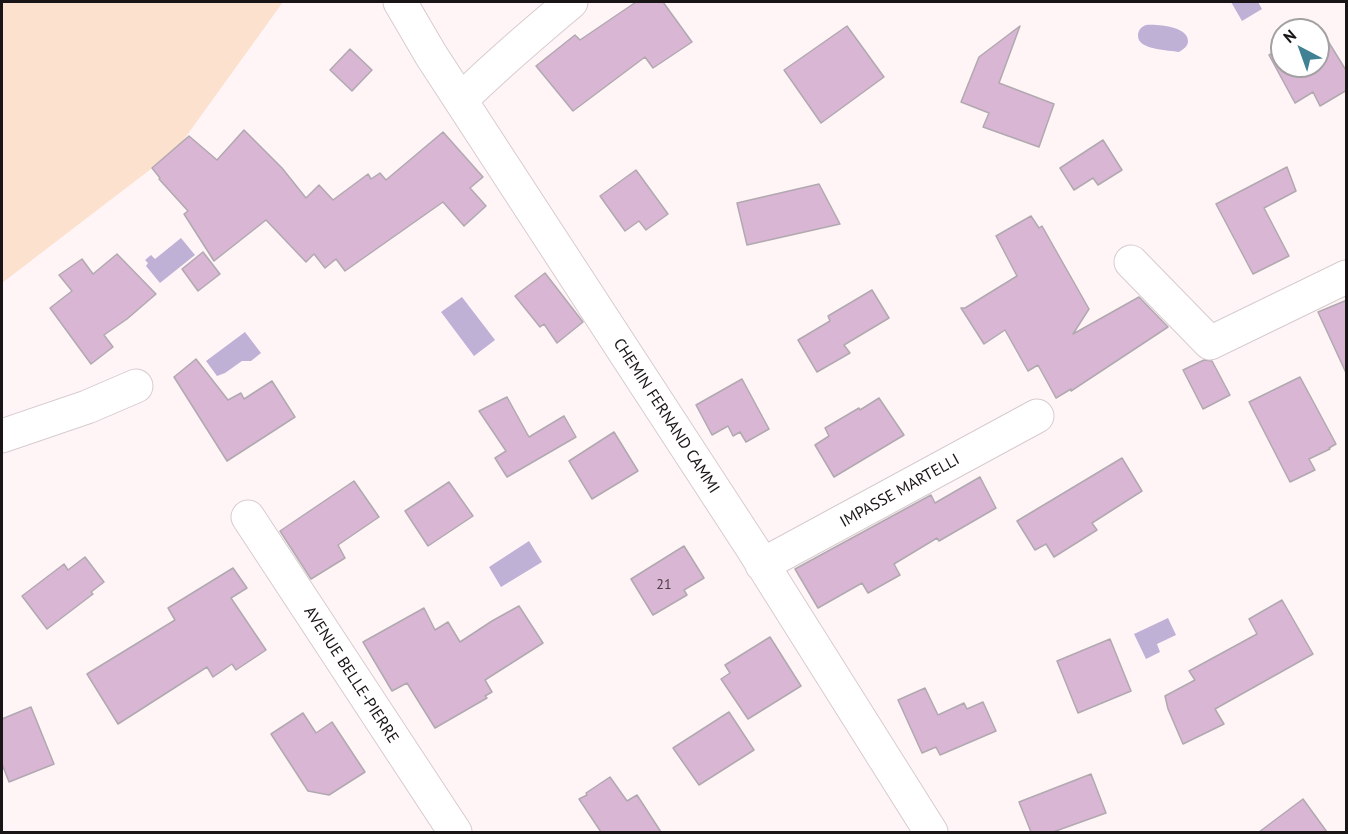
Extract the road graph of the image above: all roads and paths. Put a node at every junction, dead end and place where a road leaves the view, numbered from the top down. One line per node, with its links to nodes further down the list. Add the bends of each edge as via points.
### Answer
1 (400, 2): 3 (street, CHEMIN FERNAND CAMMI)
2 (571, 2): 3 (street)
3 (461, 100): 10 (street, CHEMIN FERNAND CAMMI)
4 (1131, 262): 5 (street, via 1210,343)
5 (1347, 277)
6 (136, 386): 8 (street)
7 (1037, 416): 10 (street, IMPASSE MARTELLI)
8 (2, 436)
9 (248, 517): 11 (street, AVENUE BELLE-PIERRE)
10 (762, 565): 12 (street, CHEMIN FERNAND CAMMI)
11 (455, 832)
12 (931, 832)

